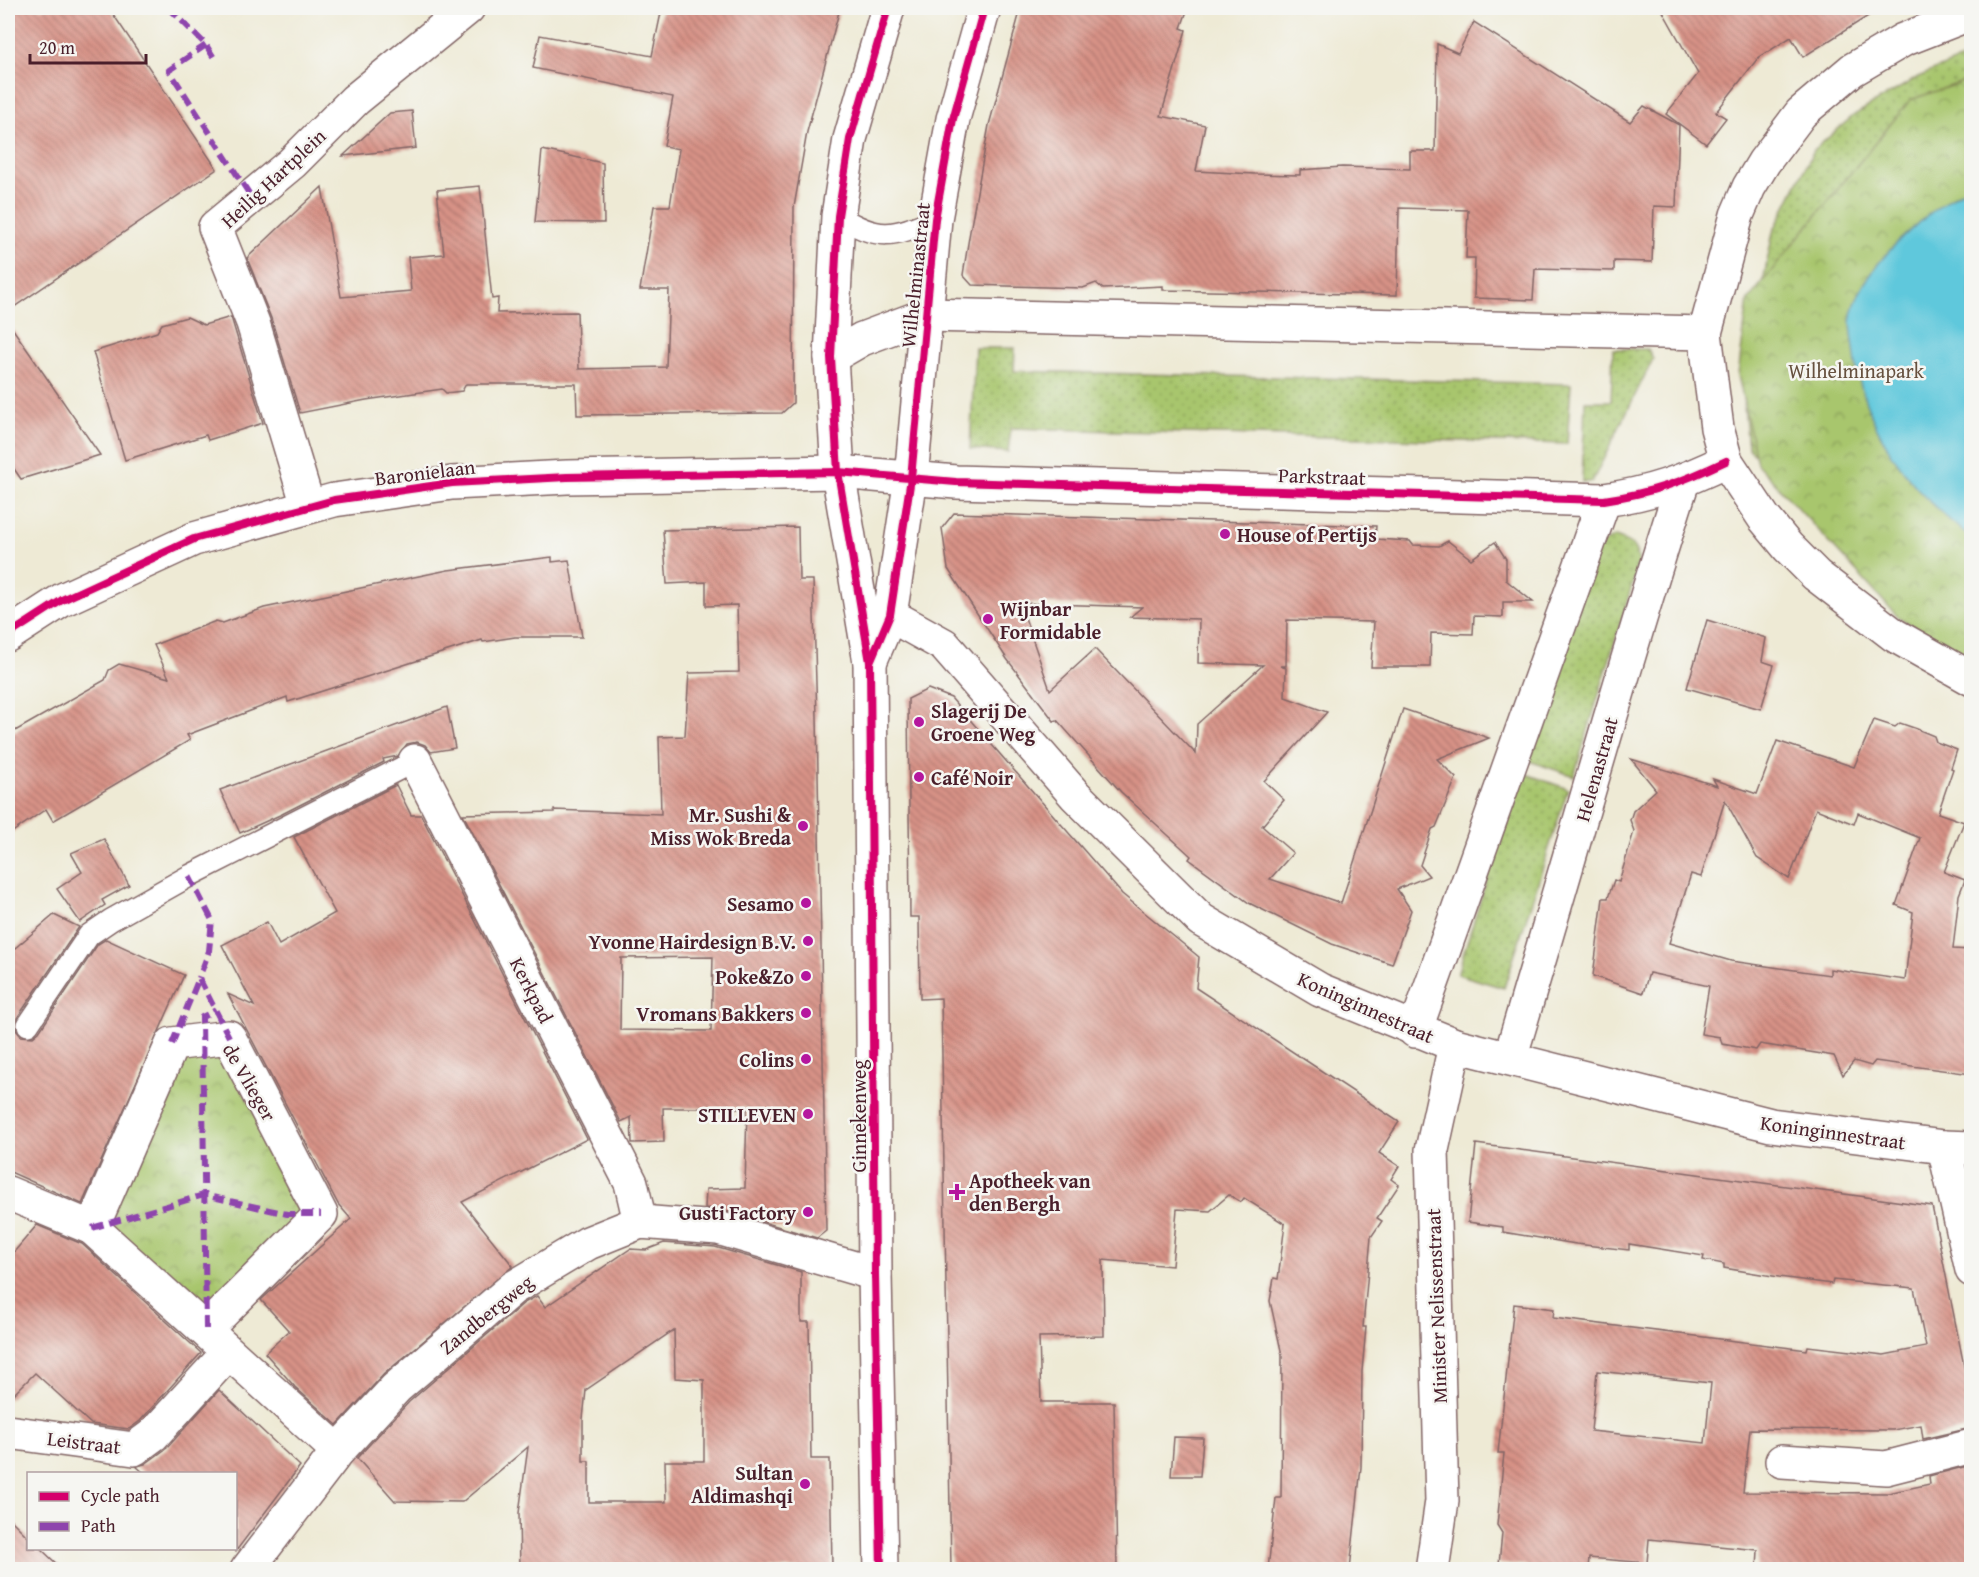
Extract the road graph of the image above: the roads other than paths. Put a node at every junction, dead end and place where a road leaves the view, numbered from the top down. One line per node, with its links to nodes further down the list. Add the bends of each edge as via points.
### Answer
1 (468, 8): 15 (street, Heilig Hartplein, via 355,100 292,163 215,227 253,324)
2 (888, 8): 5 (street, via 850,139)
3 (984, 8): 6 (street, Wilhelminastraat, via 953,119)
4 (1971, 13): 8 (street, via 1903,40 1852,70 1801,113 1749,187 1737,215)
5 (838, 216): 6 (lane, via 859,229 884,236); 9 (street)
6 (935, 219): 7 (street, Wilhelminastraat)
7 (926, 315): 8 (street); 9 (street, via 862,339); 12 (street, Wilhelminastraat)
8 (1705, 333): 10 (street)
9 (831, 357): 11 (street)
10 (1726, 461): 13 (street, Parkstraat); 19 (street, via 1764,518 1816,575 1894,635)
11 (838, 472): 12 (street, Baronielaan); 15 (street, Baronielaan, via 452,483); 18 (street, Ginnekenweg)
12 (911, 478): 14 (street, Parkstraat); 16 (street, Ginnekenweg)
13 (1683, 481): 14 (street, Parkstraat, via 1648,493); 24 (street, Helenastraat, via 1642,607)
14 (1604, 500): 22 (street)
15 (308, 506): 17 (street, Baronielaan, via 195,539 62,600)
16 (890, 615): 18 (street, Ginnekenweg); 22 (street, Koninginnestraat, via 944,645 1075,795 1201,920 1320,990)
17 (8, 635)
18 (870, 662): 30 (street, Ginnekenweg)
19 (1971, 679)
20 (415, 761): 21 (lane, via 189,876 89,935); 27 (street, Kerkpad, via 631,1183)
21 (28, 1025)
22 (1415, 1030): 23 (street, Koninginnestraat)
23 (1455, 1045): 24 (street, Koninginnestraat); 39 (street, Minister Nelissenstraat, via 1432,1150 1442,1501)
24 (1510, 1058): 25 (street, Koninginnestraat, via 1771,1125)
25 (1958, 1148): 29 (street)
26 (8, 1193): 28 (street)
27 (640, 1222): 30 (street, Zandbergweg, via 718,1228); 35 (street, Zandbergweg, via 588,1243 513,1288 396,1388)
28 (92, 1228): 31 (street); 31 (street, de Vlieger, via 172,1044 229,1037 321,1214)
29 (1971, 1270)
30 (875, 1274): 38 (street, Ginnekenweg)
31 (206, 1329): 32 (street)
32 (228, 1353): 33 (street, Leistraat, via 153,1435 134,1449); 35 (street)
33 (8, 1432)
34 (1971, 1446): 36 (street, via 1886,1468)
35 (338, 1451): 37 (street, Zandbergweg)
36 (1782, 1461)
37 (247, 1569)
38 (881, 1569)
39 (1432, 1569)

